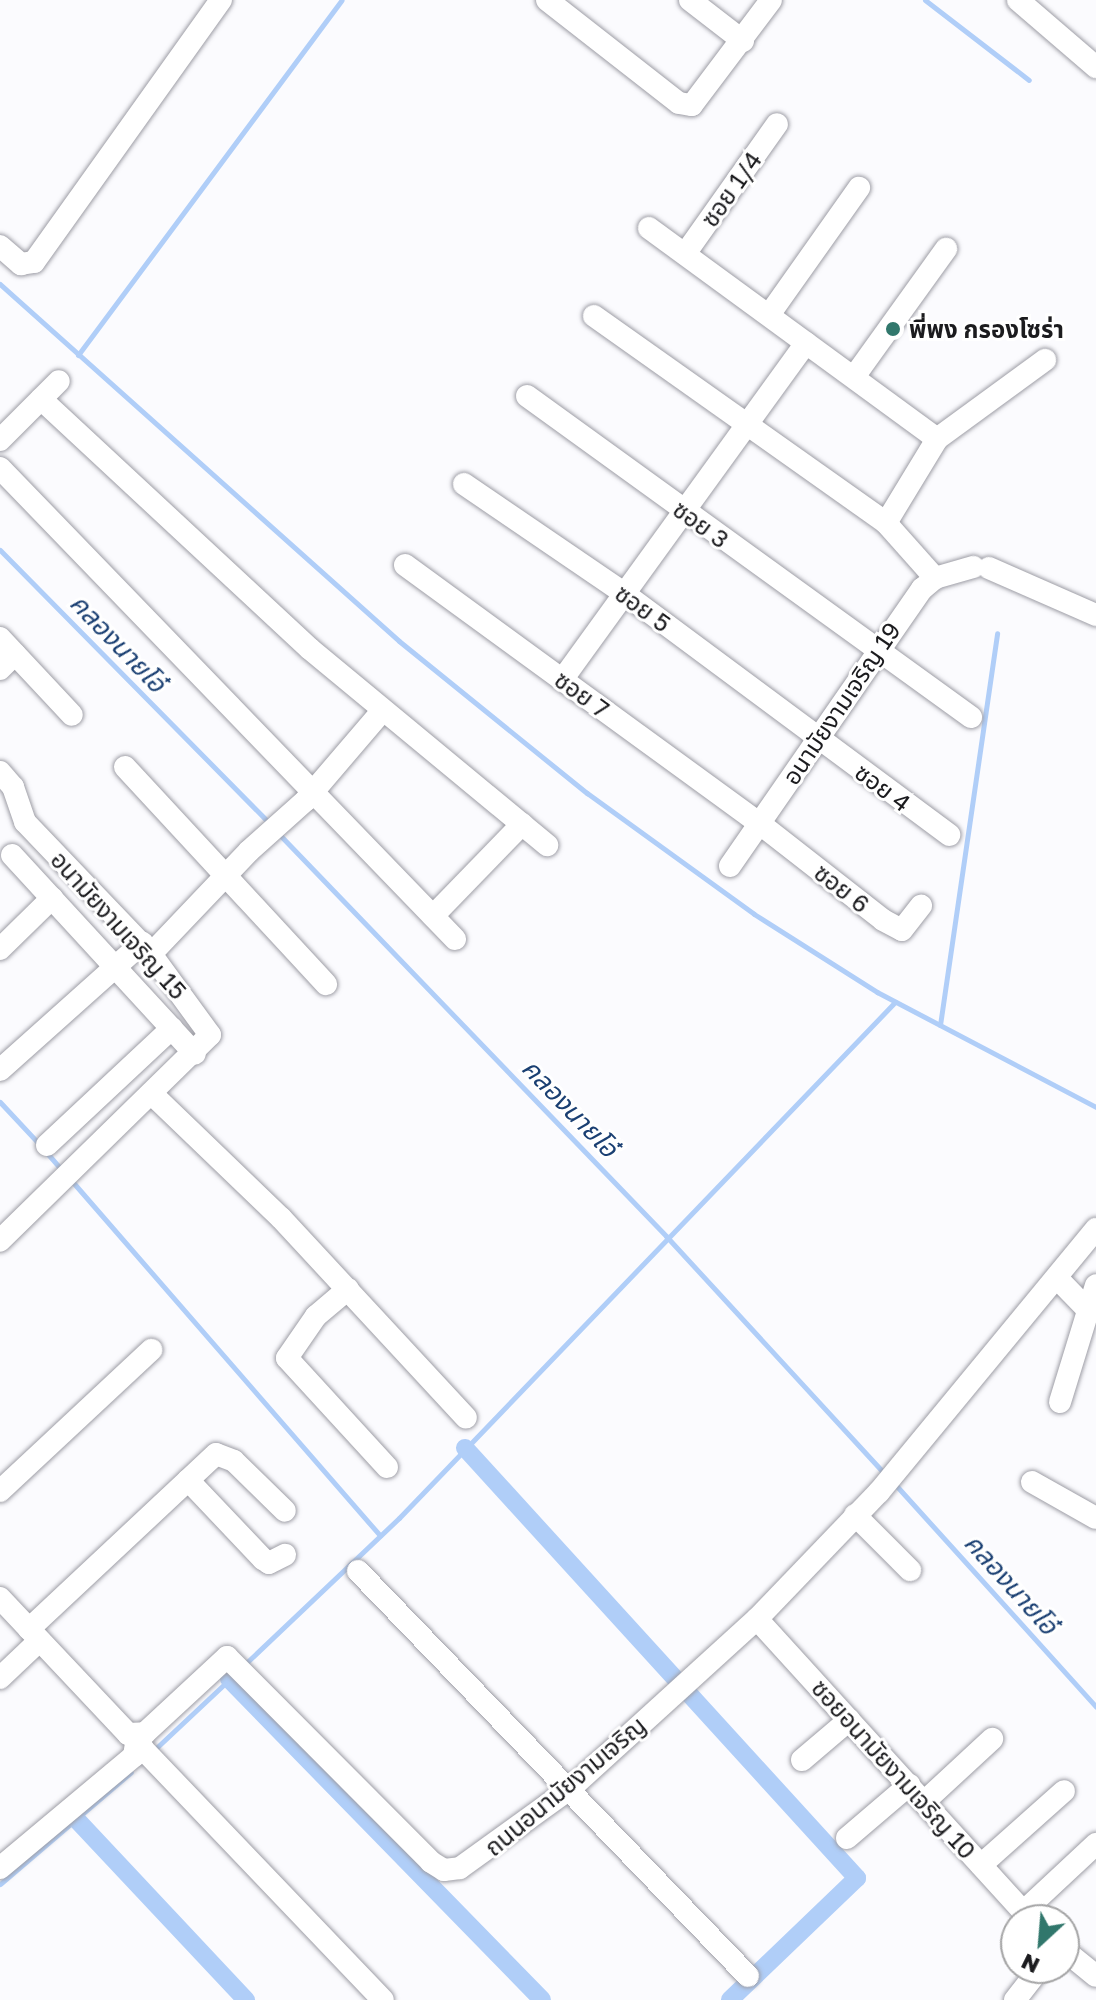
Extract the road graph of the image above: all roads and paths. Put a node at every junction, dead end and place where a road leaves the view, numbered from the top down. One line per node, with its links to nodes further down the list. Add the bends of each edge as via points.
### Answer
1 (221, 0): 11 (street, via 34,262 21,264)
2 (547, 0): 6 (street, via 679,103 692,105 702,99)
3 (690, 0): 6 (street)
4 (771, 0): 6 (street)
5 (1018, 0): 7 (street)
6 (743, 41)
7 (1096, 67)
8 (777, 124): 13 (street, ซอย 1/4)
9 (859, 188): 14 (street)
10 (649, 228): 13 (street)
11 (0, 246)
12 (946, 249): 18 (street)
13 (685, 254): 14 (street)
14 (769, 315): 16 (street)
15 (594, 316): 22 (street)
16 (806, 343): 18 (street); 22 (street)
17 (1045, 360): 23 (street)
18 (854, 377): 23 (street)
19 (59, 381): 21 (street)
20 (527, 396): 27 (street, ซอย 3)
21 (41, 399): 24 (street); 36 (street, via 118,475)
22 (748, 425): 27 (street); 28 (street)
23 (937, 439): 28 (street)
24 (0, 440)
25 (0, 468): 42 (street)
26 (464, 484): 31 (street, ซอย 5)
27 (684, 511): 31 (street); 33 (street, ซอย 3)
28 (886, 523): 30 (street)
29 (405, 565): 35 (street, ซอย 7)
30 (935, 578): 32 (street, via 981,567); 33 (street, อนามัยงามเจริญ 19)
31 (625, 594): 35 (street); 39 (street, ซอย 5)
32 (1096, 615)
33 (876, 652): 38 (street, ซอย 3); 39 (street, อนามัยงามเจริญ 19)
34 (5, 653): 37 (street)
35 (562, 680): 45 (street, ซอย 7)
36 (382, 711): 42 (street); 46 (street)
37 (72, 715)
38 (971, 717)
39 (818, 738): 45 (street, อนามัยงามเจริญ 19); 47 (street, ซอย 4)
40 (125, 767): 51 (street)
41 (0, 772): 43 (street, อนามัยงามเจริญ 15)
42 (313, 792): 51 (street); 54 (street)
43 (18, 798): 44 (street); 56 (street, อนามัยงามเจริญ 15, via 25,822)
44 (0, 814)
45 (759, 823): 50 (street, อนามัยงามเจริญ 19); 53 (street, ซอย 6, via 902,930)
46 (522, 824): 48 (street); 54 (street)
47 (949, 835)
48 (547, 845)
49 (12, 855): 52 (street)
50 (730, 866)
51 (225, 876): 56 (street); 59 (street)
52 (52, 898): 57 (street); 58 (street)
53 (921, 906)
54 (433, 916): 55 (street)
55 (455, 939)
56 (146, 948): 58 (street); 61 (street, อนามัยงามเจริญ 15, via 207,1026 210,1035)
57 (0, 949)
58 (114, 967): 60 (street); 62 (street)
59 (326, 984)
60 (172, 1028): 61 (street); 64 (street)
61 (195, 1054): 63 (street)
62 (0, 1070)
63 (153, 1095): 66 (street); 69 (street, via 230,1165)
64 (47, 1145)
65 (1096, 1229): 67 (street, ถนนอนามัยงามเจริญ)
66 (0, 1241)
67 (1057, 1278): 70 (street); 79 (street, ถนนอนามัยงามเจริญ)
68 (1096, 1285): 70 (street)
69 (348, 1289): 73 (street); 74 (street, via 316,1316 287,1358)
70 (1088, 1310): 72 (street)
71 (151, 1350): 77 (street)
72 (1060, 1402)
73 (466, 1418)
74 (387, 1467)
75 (188, 1480): 78 (street, via 224,1453); 81 (street, via 263,1559 269,1563); 86 (street)
76 (1032, 1482): 80 (street)
77 (0, 1491)
78 (285, 1511)
79 (855, 1515): 82 (street); 85 (street, ถนนอนามัยงามเจริญ)
80 (1096, 1518)
81 (285, 1555)
82 (910, 1570)
83 (358, 1571): 93 (street)
84 (1, 1601): 86 (street)
85 (757, 1619): 88 (street, ซอยอนามัยงามเจริญ 10); 93 (street, ถนนอนามัยงามเจริญ)
86 (34, 1635): 87 (street); 89 (street, via 128,1734)
87 (0, 1678)
88 (849, 1720): 91 (street); 92 (street, ซอยอนามัยงามเจริญ 10)
89 (137, 1736): 93 (street, ถนนอนามัยงามเจริญ, via 227,1657 444,1870 473,1863); 99 (street, via 134,1756); 105 (street, via 143,1749)
90 (992, 1739): 95 (street)
91 (802, 1760)
92 (909, 1785): 95 (street, ซอยอนามัยงามเจริญ 10); 96 (street)
93 (571, 1788): 103 (street)
94 (1064, 1791): 98 (street)
95 (924, 1802): 98 (street, ซอยอนามัยงามเจริญ 10)
96 (847, 1838)
97 (1096, 1844): 101 (street)
98 (981, 1865): 100 (street, ซอยอนามัยงามเจริญ 10)
99 (0, 1868)
100 (1016, 1904)
101 (1038, 1904)
102 (1080, 1963): 104 (street)
103 (748, 1976)
104 (1096, 1976)
105 (383, 2000)

